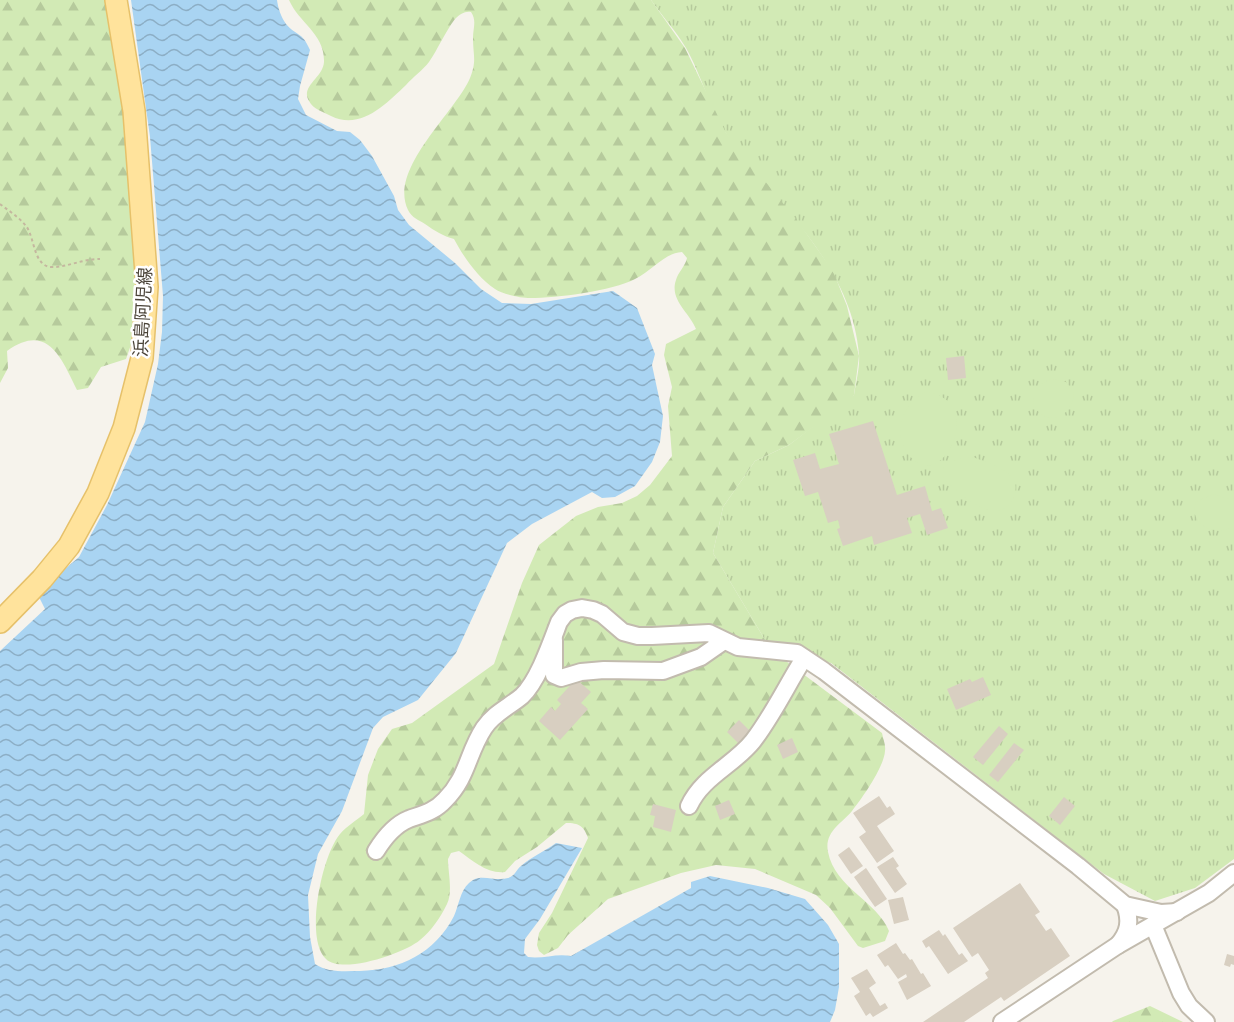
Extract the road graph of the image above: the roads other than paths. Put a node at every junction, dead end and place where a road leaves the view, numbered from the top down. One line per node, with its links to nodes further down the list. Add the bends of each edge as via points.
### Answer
1 (116, 0): 2 (main road, 浜島阿児線, via 134,111 147,288 142,358 123,428 98,493 69,546)
2 (0, 622)
3 (554, 636): 4 (street, via 565,614 582,608 602,614 623,632 638,636 709,633); 4 (street, via 554,675 561,678 604,670 663,671 701,657); 7 (street, via 524,694 494,716 480,735 454,789 433,810 398,825)
4 (724, 641): 5 (street, via 738,647 797,653)
5 (804, 658): 6 (street, via 753,742 703,785); 9 (street)
6 (689, 806)
7 (376, 851)
8 (1234, 873): 10 (street)
9 (1125, 904): 10 (street, via 1155,912); 12 (street, via 1129,925)
10 (1177, 912): 11 (street)
11 (1153, 925): 12 (street); 14 (street, via 1181,993)
12 (1118, 945): 13 (street)
13 (1002, 1022)
14 (1206, 1022)

